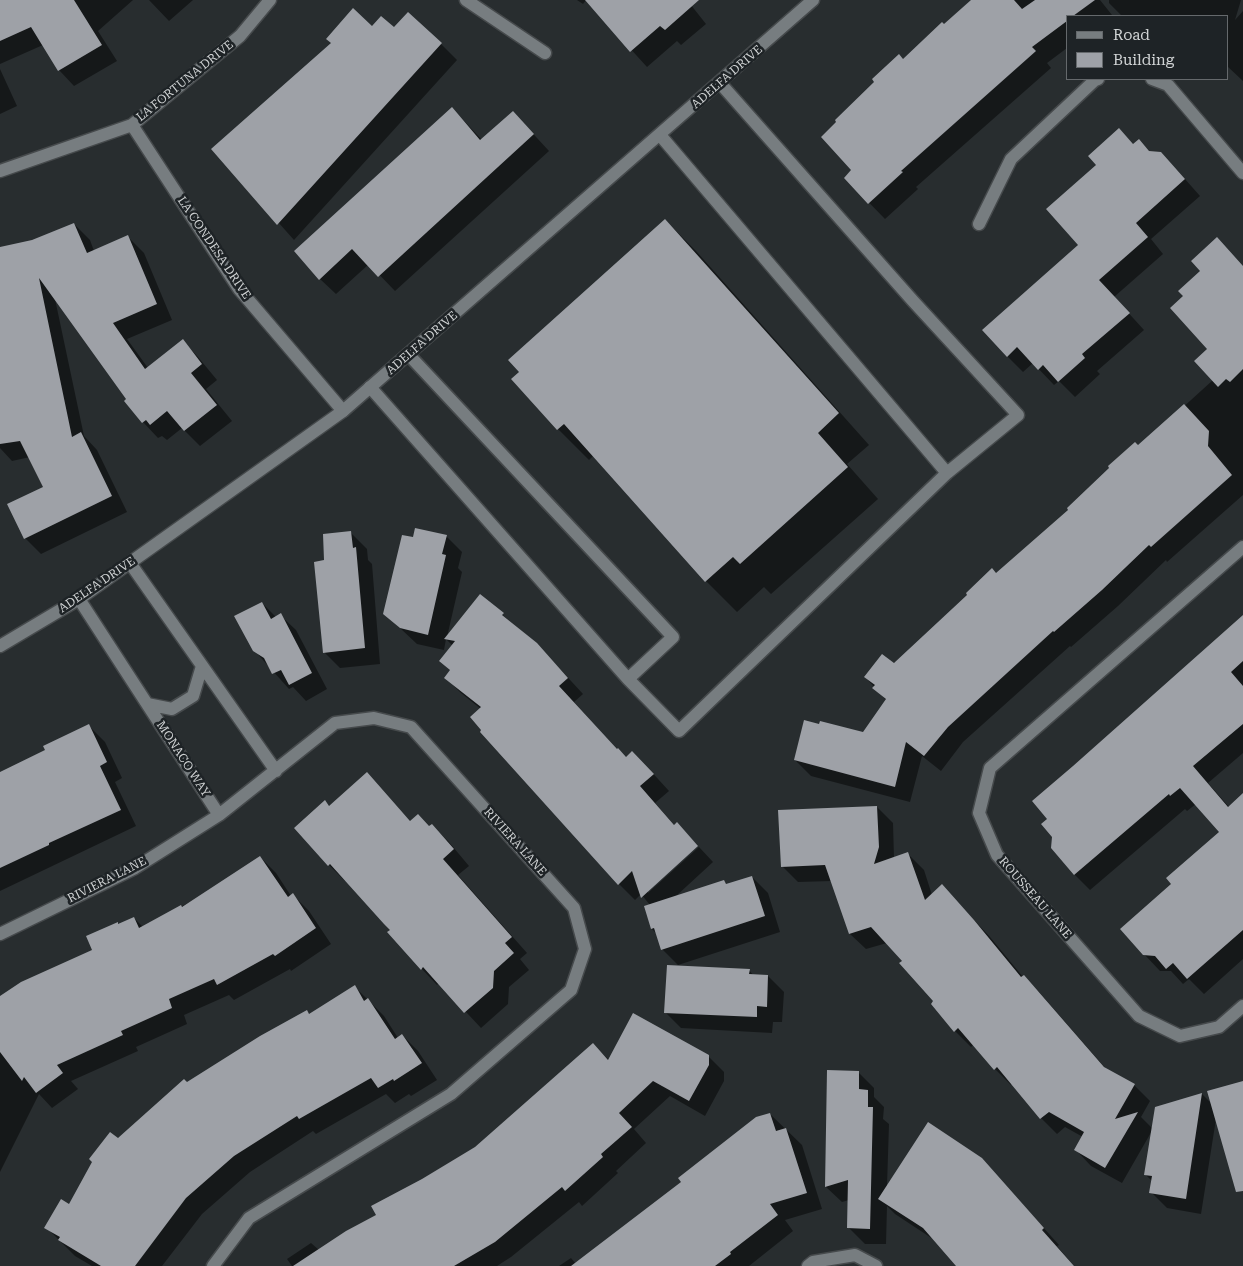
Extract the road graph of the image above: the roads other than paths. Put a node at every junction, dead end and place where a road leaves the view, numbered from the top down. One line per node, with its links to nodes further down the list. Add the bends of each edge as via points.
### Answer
1 (270, 0): 8 (street, LA FORTUNA DRIVE, via 240,36)
2 (466, 0): 4 (street)
3 (813, 0): 7 (street, ADELFA DRIVE)
4 (545, 53)
5 (1095, 80): 12 (street, via 1011,159)
6 (1155, 80): 11 (street, via 1168,85)
7 (720, 83): 9 (street, ADELFA DRIVE); 16 (street, via 1018,415)
8 (132, 125): 10 (street, LA FORTUNA DRIVE); 15 (street, LA CONDESA DRIVE, via 239,289)
9 (660, 135): 13 (street, ADELFA DRIVE); 16 (street)
10 (0, 171)
11 (1243, 173)
12 (979, 224)
13 (408, 354): 14 (street, ADELFA DRIVE); 22 (street, via 673,637)
14 (370, 387): 15 (street, ADELFA DRIVE); 22 (street)
15 (343, 411): 18 (street, ADELFA DRIVE)
16 (947, 473): 22 (street, via 679,731)
17 (1243, 547): 27 (street, ROUSSEAU LANE, via 990,768 979,813 997,855 1139,1016 1180,1036 1219,1027)
18 (130, 563): 19 (street, ADELFA DRIVE); 21 (street)
19 (79, 599): 20 (street, ADELFA DRIVE); 23 (street, MONACO WAY)
20 (0, 646)
21 (202, 666): 23 (street, MONACO WAY, via 193,696 172,709); 24 (street)
22 (628, 679)
23 (147, 704): 25 (street, MONACO WAY)
24 (276, 771): 25 (street, RIVIERA LANE); 28 (street, RIVIERA LANE, via 335,723 374,718 411,727 574,908 585,949 571,990 451,1094 249,1218)
25 (219, 815): 26 (street, RIVIERA LANE, via 135,868)
26 (0, 934)
27 (1243, 1006)
28 (213, 1266)
29 (808, 1266): 30 (street, via 813,1262 855,1255)
30 (876, 1266)

